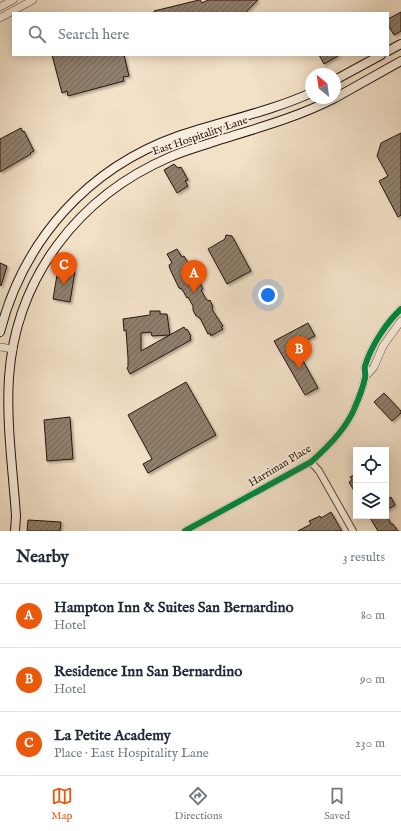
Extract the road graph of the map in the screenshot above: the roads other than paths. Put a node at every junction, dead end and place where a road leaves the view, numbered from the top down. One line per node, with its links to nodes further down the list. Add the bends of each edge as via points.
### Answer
1 (13, 0): 3 (street)
2 (33, 0): 4 (street)
3 (0, 7)
4 (0, 18)
5 (401, 44): 6 (main road)
6 (389, 50)
7 (378, 56): 9 (main road)
8 (401, 61): 11 (main road, East Hospitality Lane)
9 (341, 77)
10 (305, 95): 15 (main road, East Hospitality Lane, via 163,142 127,160 96,181 62,213 38,245 15,287)
11 (341, 95)
12 (322, 104): 17 (main road, East Hospitality Lane, via 298,115 171,156 134,174 106,194 74,222 44,265 23,310)
13 (401, 309): 18 (street, Harriman Place, via 389,321 373,348 364,367)
14 (401, 321): 18 (street, Harriman Place, via 384,346 374,367)
15 (0, 332)
16 (0, 347): 17 (street)
17 (13, 349): 20 (main road, East Hospitality Lane, via 9,393)
18 (365, 377): 19 (street, Harriman Place, via 355,408 348,420 323,452)
19 (311, 462): 21 (street, Harriman Place); 22 (street, via 319,470)
20 (15, 531)
21 (185, 531)
22 (353, 531)

